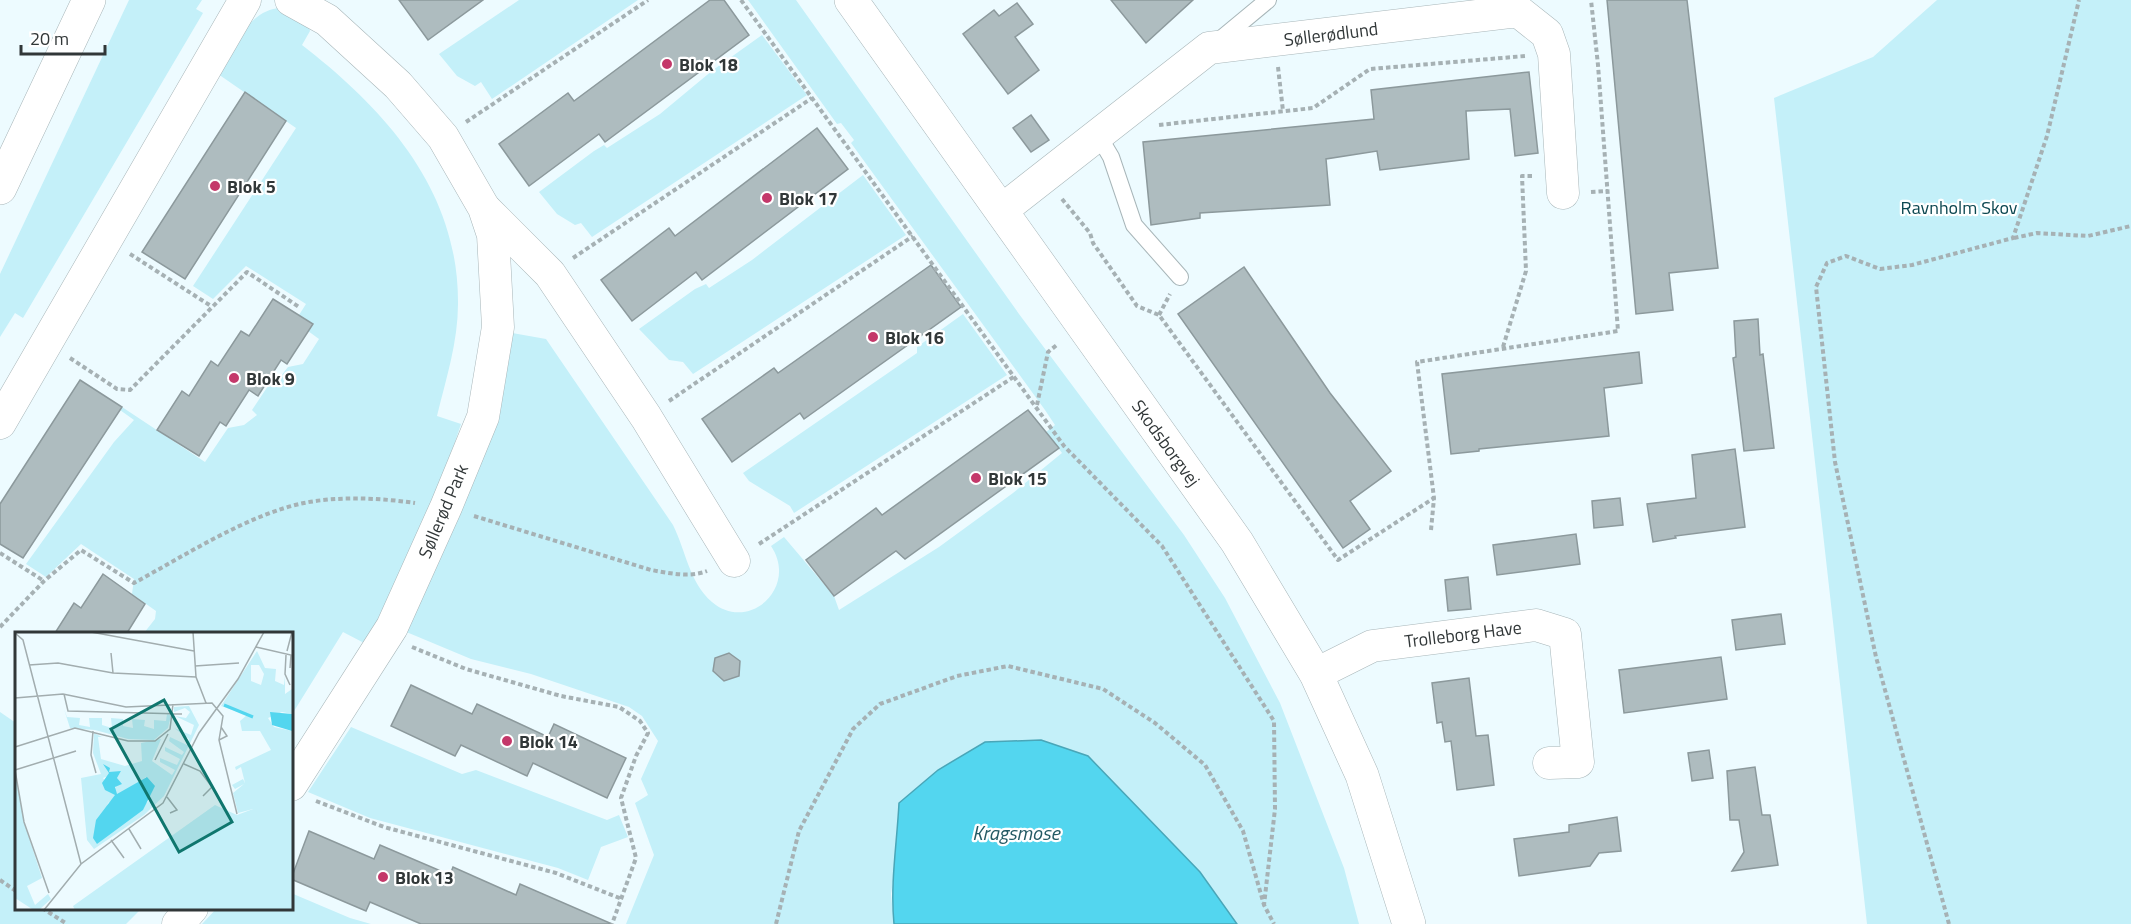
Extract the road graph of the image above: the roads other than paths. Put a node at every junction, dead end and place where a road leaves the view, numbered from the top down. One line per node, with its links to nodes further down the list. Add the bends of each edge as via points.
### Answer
1 (89, 0): 9 (street)
2 (245, 0): 13 (street)
3 (291, 0): 10 (street, Søllerød Park, via 327,20 421,109 443,137)
4 (851, 0): 11 (street, Skodsborgvej)
5 (1268, 0): 6 (lane)
6 (1209, 48): 7 (street); 8 (street, Søllerødlund, via 1518,11 1547,33 1554,54)
7 (1098, 135): 11 (street); 12 (lane, via 1111,157 1134,225)
8 (1562, 184)
9 (0, 188)
10 (484, 208): 14 (street, Søllerød Park, via 550,274 646,417); 17 (street, Søllerød Park, via 493,235 498,327 483,417 387,636)
11 (1002, 210): 15 (street, Skodsborgvej, via 1237,542)
12 (1180, 277)
13 (0, 423)
14 (734, 561)
15 (1316, 674): 16 (street, Trolleborg Have, via 1372,645 1536,625 1564,634 1578,762); 20 (street, Skodsborgvej, via 1362,775)
16 (1549, 763)
17 (302, 792)
18 (191, 909): 19 (street)
19 (178, 924)
20 (1409, 924)

